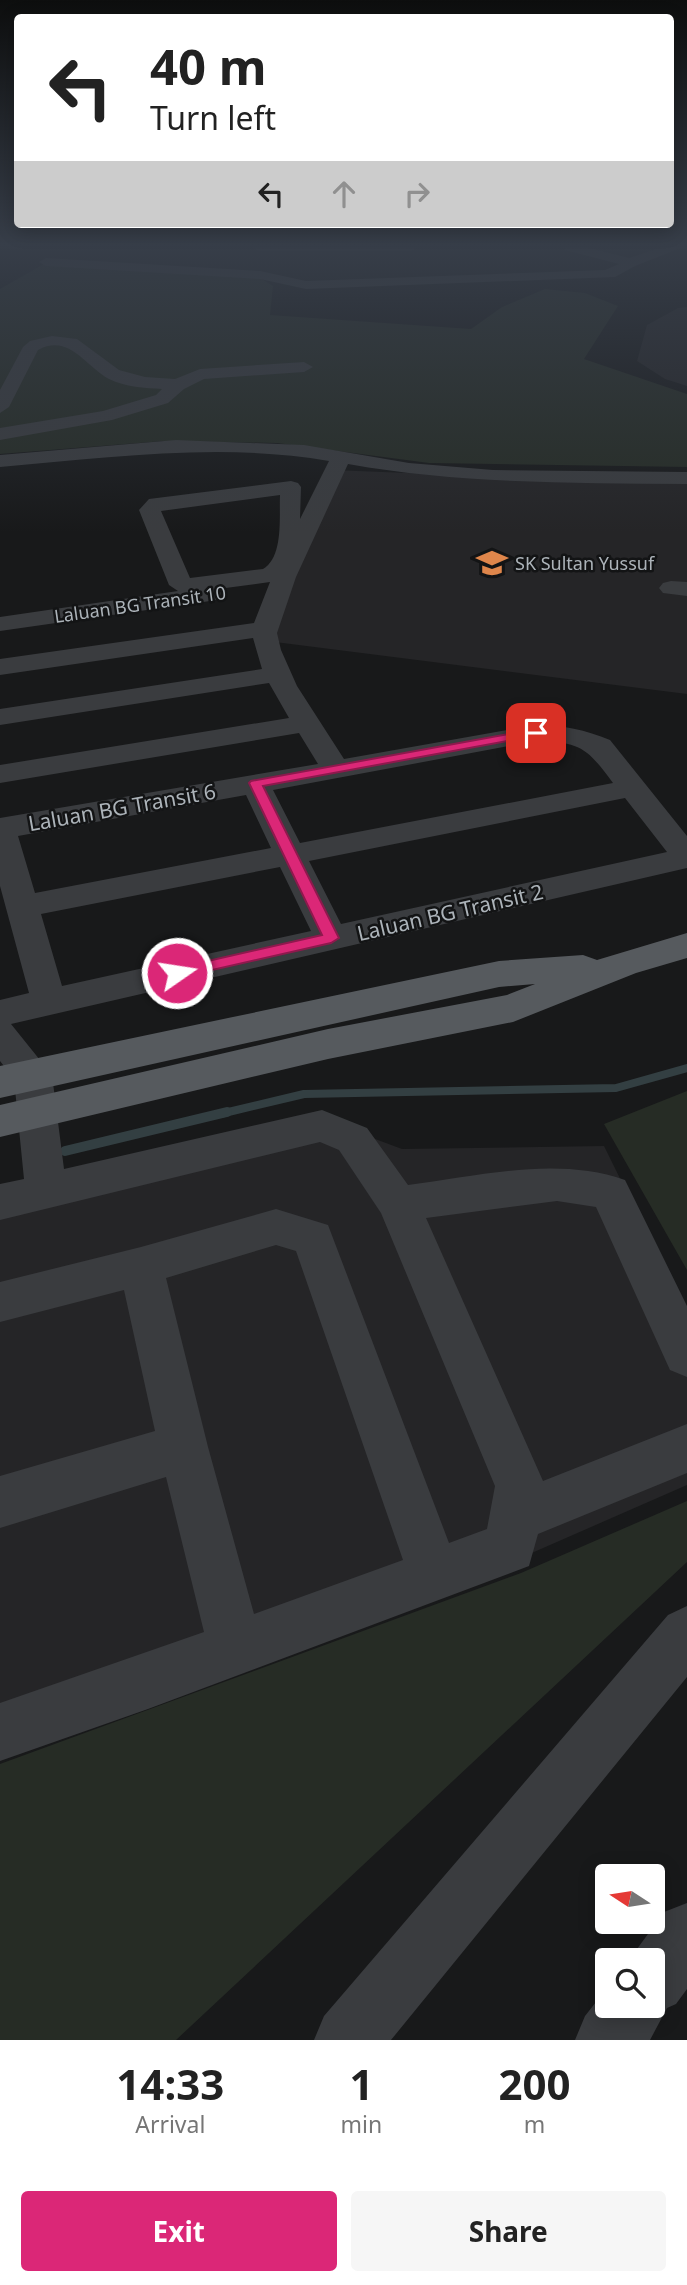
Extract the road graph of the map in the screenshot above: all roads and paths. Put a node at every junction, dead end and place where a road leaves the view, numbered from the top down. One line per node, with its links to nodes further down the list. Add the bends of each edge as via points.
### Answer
1 (42, 342): 5 (street, via 31,347)
2 (76, 342): 4 (street, via 113,374 137,382)
3 (304, 367): 4 (street, via 200,374)
4 (178, 385): 6 (street, via 162,399 105,416)
5 (0, 407)
6 (0, 434)
7 (341, 457): 8 (street, via 304,451 176,446); 9 (street, via 493,476); 10 (street)
8 (0, 461)
9 (687, 478)
10 (294, 549): 10 (street, via 270,575 181,585 150,510 168,502 291,488); 11 (street)
11 (281, 584): 12 (street, Laluan BG Transit 10); 13 (street)
12 (0, 624)
13 (264, 629): 14 (street); 15 (street)
14 (0, 667)
15 (278, 674): 16 (street); 17 (street)
16 (0, 717)
17 (308, 723): 18 (street); 19 (street)
18 (336, 769): 20 (street, Laluan BG Transit 6); 21 (street, Laluan BG Transit 6, via 554,733 580,736 600,746)
19 (0, 774)
20 (255, 783): 22 (street, Laluan BG Transit 6); 23 (street)
21 (633, 788): 23 (street); 24 (street, Laluan BG Transit 6)
22 (0, 829): 25 (street)
23 (289, 853): 25 (street); 26 (street)
24 (687, 858): 26 (street, Laluan BG Transit 2)
25 (22, 907): 28 (street)
26 (331, 938): 28 (street, Laluan BG Transit 2)
27 (687, 944): 31 (main road, via 513,1008)
28 (49, 1002): 29 (street, Laluan BG Transit 2)
29 (0, 1013)
30 (0, 1034): 31 (street)
31 (18, 1098): 32 (street)
32 (46, 1191): 33 (street); 34 (street, via 323,1126 353,1139)
33 (0, 1202)
34 (398, 1204): 37 (street, via 557,1184 610,1192); 41 (street, via 520,1486)
35 (141, 1266): 36 (street); 38 (street); 42 (street, via 276,1227 313,1238)
36 (0, 1302)
37 (687, 1355)
38 (183, 1447): 40 (street); 44 (street)
39 (687, 1448): 41 (street)
40 (0, 1502)
41 (515, 1518): 42 (street, via 510,1547)
42 (434, 1574): 44 (street)
43 (687, 1633): 49 (street)
44 (236, 1648): 45 (street)
45 (0, 1732)
46 (687, 1935): 47 (street)
47 (665, 1965)
48 (626, 2018): 50 (street)
49 (348, 2040)
50 (609, 2040)

